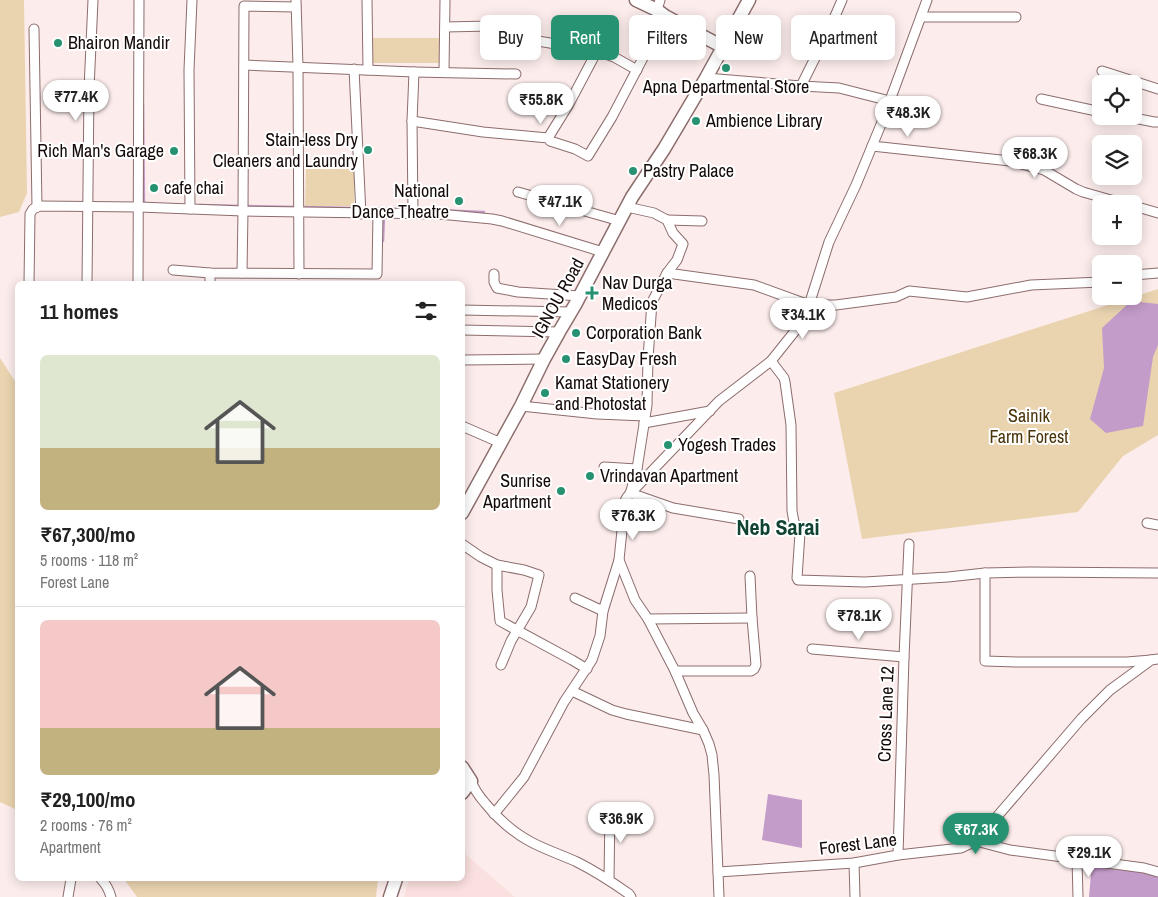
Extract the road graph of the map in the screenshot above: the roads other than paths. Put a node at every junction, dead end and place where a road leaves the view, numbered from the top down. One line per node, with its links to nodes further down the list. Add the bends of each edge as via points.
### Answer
1 (93, 0): 46 (street)
2 (140, 0): 44 (street)
3 (192, 0): 49 (street)
4 (367, 0): 25 (street)
5 (445, 0): 16 (street)
6 (636, 0): 11 (street)
7 (749, 0): 12 (street, IGNOU Road)
8 (842, 0): 32 (street)
9 (927, 0): 13 (street)
10 (296, 3): 22 (street, via 244,6); 23 (street)
11 (661, 9): 18 (street); 26 (street)
12 (741, 15)
13 (921, 17): 14 (street); 41 (street)
14 (1016, 17)
15 (480, 26): 16 (street)
16 (445, 27): 29 (street)
17 (34, 29): 45 (street)
18 (716, 43)
19 (619, 59): 26 (street)
20 (592, 60): 40 (street)
21 (716, 60): 31 (street, IGNOU Road)
22 (244, 65): 23 (street); 50 (street)
23 (298, 67): 24 (street); 51 (street)
24 (354, 69): 25 (street); 54 (street)
25 (368, 70): 28 (street)
26 (637, 70): 40 (street, via 588,156)
27 (1102, 71): 33 (street)
28 (414, 72): 29 (street); 38 (street)
29 (444, 72): 30 (street)
30 (516, 74)
31 (706, 78): 32 (street); 47 (street, IGNOU Road)
32 (801, 86): 35 (street, via 839,88)
33 (1158, 89)
34 (1041, 99): 36 (street)
35 (886, 100)
36 (1092, 110)
37 (1142, 120): 39 (street)
38 (412, 122): 40 (street); 55 (street)
39 (1158, 122)
40 (548, 138)
41 (872, 146): 43 (street, via 1010,160 1044,170); 74 (street, via 829,242)
42 (518, 192): 57 (street)
43 (1094, 195)
44 (139, 204): 46 (street); 49 (street); 70 (street)
45 (37, 207): 46 (street); 68 (street, via 30,214)
46 (87, 207): 69 (street)
47 (627, 207): 56 (street, via 654,213); 57 (street, IGNOU Road)
48 (1142, 208): 53 (street)
49 (190, 209): 50 (street)
50 (243, 212): 51 (street); 62 (street)
51 (299, 212): 54 (street); 65 (street)
52 (378, 213): 54 (street); 55 (street); 65 (street, via 377,274)
53 (1158, 213)
54 (360, 214)
55 (413, 214): 59 (street, via 492,218)
56 (667, 220): 58 (street); 63 (street, via 683,244)
57 (620, 221): 59 (street, IGNOU Road)
58 (702, 221)
59 (603, 252): 73 (street, IGNOU Road)
60 (173, 270): 61 (street)
61 (210, 273): 62 (street); 71 (street)
62 (242, 273): 65 (street)
63 (667, 273): 74 (street, via 754,285); 84 (street, via 652,302)
64 (1158, 273): 67 (street)
65 (299, 274)
66 (494, 274): 73 (street, via 497,288)
67 (1142, 274)
68 (29, 281)
69 (87, 281)
70 (138, 281)
71 (210, 281)
72 (1092, 282): 74 (street, via 1031,285 967,297 909,292 836,306)
73 (580, 296): 76 (street, IGNOU Road)
74 (809, 305): 81 (street, via 803,321)
75 (465, 310): 76 (street)
76 (571, 312): 78 (street, IGNOU Road)
77 (465, 330): 78 (street)
78 (558, 332): 79 (street, IGNOU Road)
79 (544, 359): 80 (street); 82 (street, IGNOU Road)
80 (465, 360)
81 (771, 361): 83 (street); 101 (street, via 785,382 791,425 792,511 800,533 797,579 865,582)
82 (521, 406): 84 (street); 86 (street, IGNOU Road)
83 (710, 411): 84 (street); 89 (street)
84 (644, 420): 88 (street)
85 (465, 427): 86 (street)
86 (501, 443): 90 (street, IGNOU Road)
87 (604, 467): 88 (street)
88 (637, 469): 89 (street)
89 (630, 493): 91 (street, via 673,508); 96 (street, via 625,501)
90 (465, 507)
91 (739, 519)
92 (1148, 523): 93 (street)
93 (1158, 525)
94 (909, 544): 101 (street, Cross Lane 12)
95 (465, 546): 97 (street)
96 (619, 560): 103 (street); 105 (street, via 635,600)
97 (497, 565): 106 (street, via 500,622); 106 (street, via 539,575 531,607)
98 (985, 573): 99 (street); 101 (street); 109 (street, via 985,661 1127,662)
99 (1158, 573)
100 (750, 576): 104 (street)
101 (908, 579): 108 (street, Cross Lane 12)
102 (575, 598): 103 (street)
103 (603, 610): 111 (street, via 597,648)
104 (752, 618): 105 (street); 112 (street, via 754,669)
105 (648, 619): 112 (street)
106 (517, 630): 110 (street); 111 (street)
107 (812, 649): 108 (street)
108 (904, 657): 121 (street, Cross Lane 12)
109 (1154, 659): 120 (street, via 1110,690)
110 (501, 665)
111 (586, 668): 113 (street)
112 (675, 671): 114 (street)
113 (572, 691): 114 (street, via 612,710); 119 (street, via 524,777)
114 (703, 730): 124 (street, via 712,755)
115 (465, 772): 116 (street)
116 (471, 781): 117 (street); 119 (street)
117 (465, 789)
118 (610, 808): 126 (street)
119 (494, 814): 126 (street, via 532,843)
120 (976, 841): 121 (street, Forest Lane, via 961,848); 122 (street, via 1010,850)
121 (898, 855): 123 (street, Forest Lane)
122 (1077, 859): 125 (street); 136 (street)
123 (854, 863): 124 (street, Forest Lane); 135 (street)
124 (718, 872): 134 (street)
125 (1158, 872)
126 (610, 880): 133 (street)
127 (71, 881): 130 (street)
128 (102, 881): 131 (street)
129 (395, 881): 132 (street)
130 (68, 897)
131 (111, 897)
132 (390, 897)
133 (631, 897)
134 (719, 897)
135 (855, 897)
136 (1078, 897)

